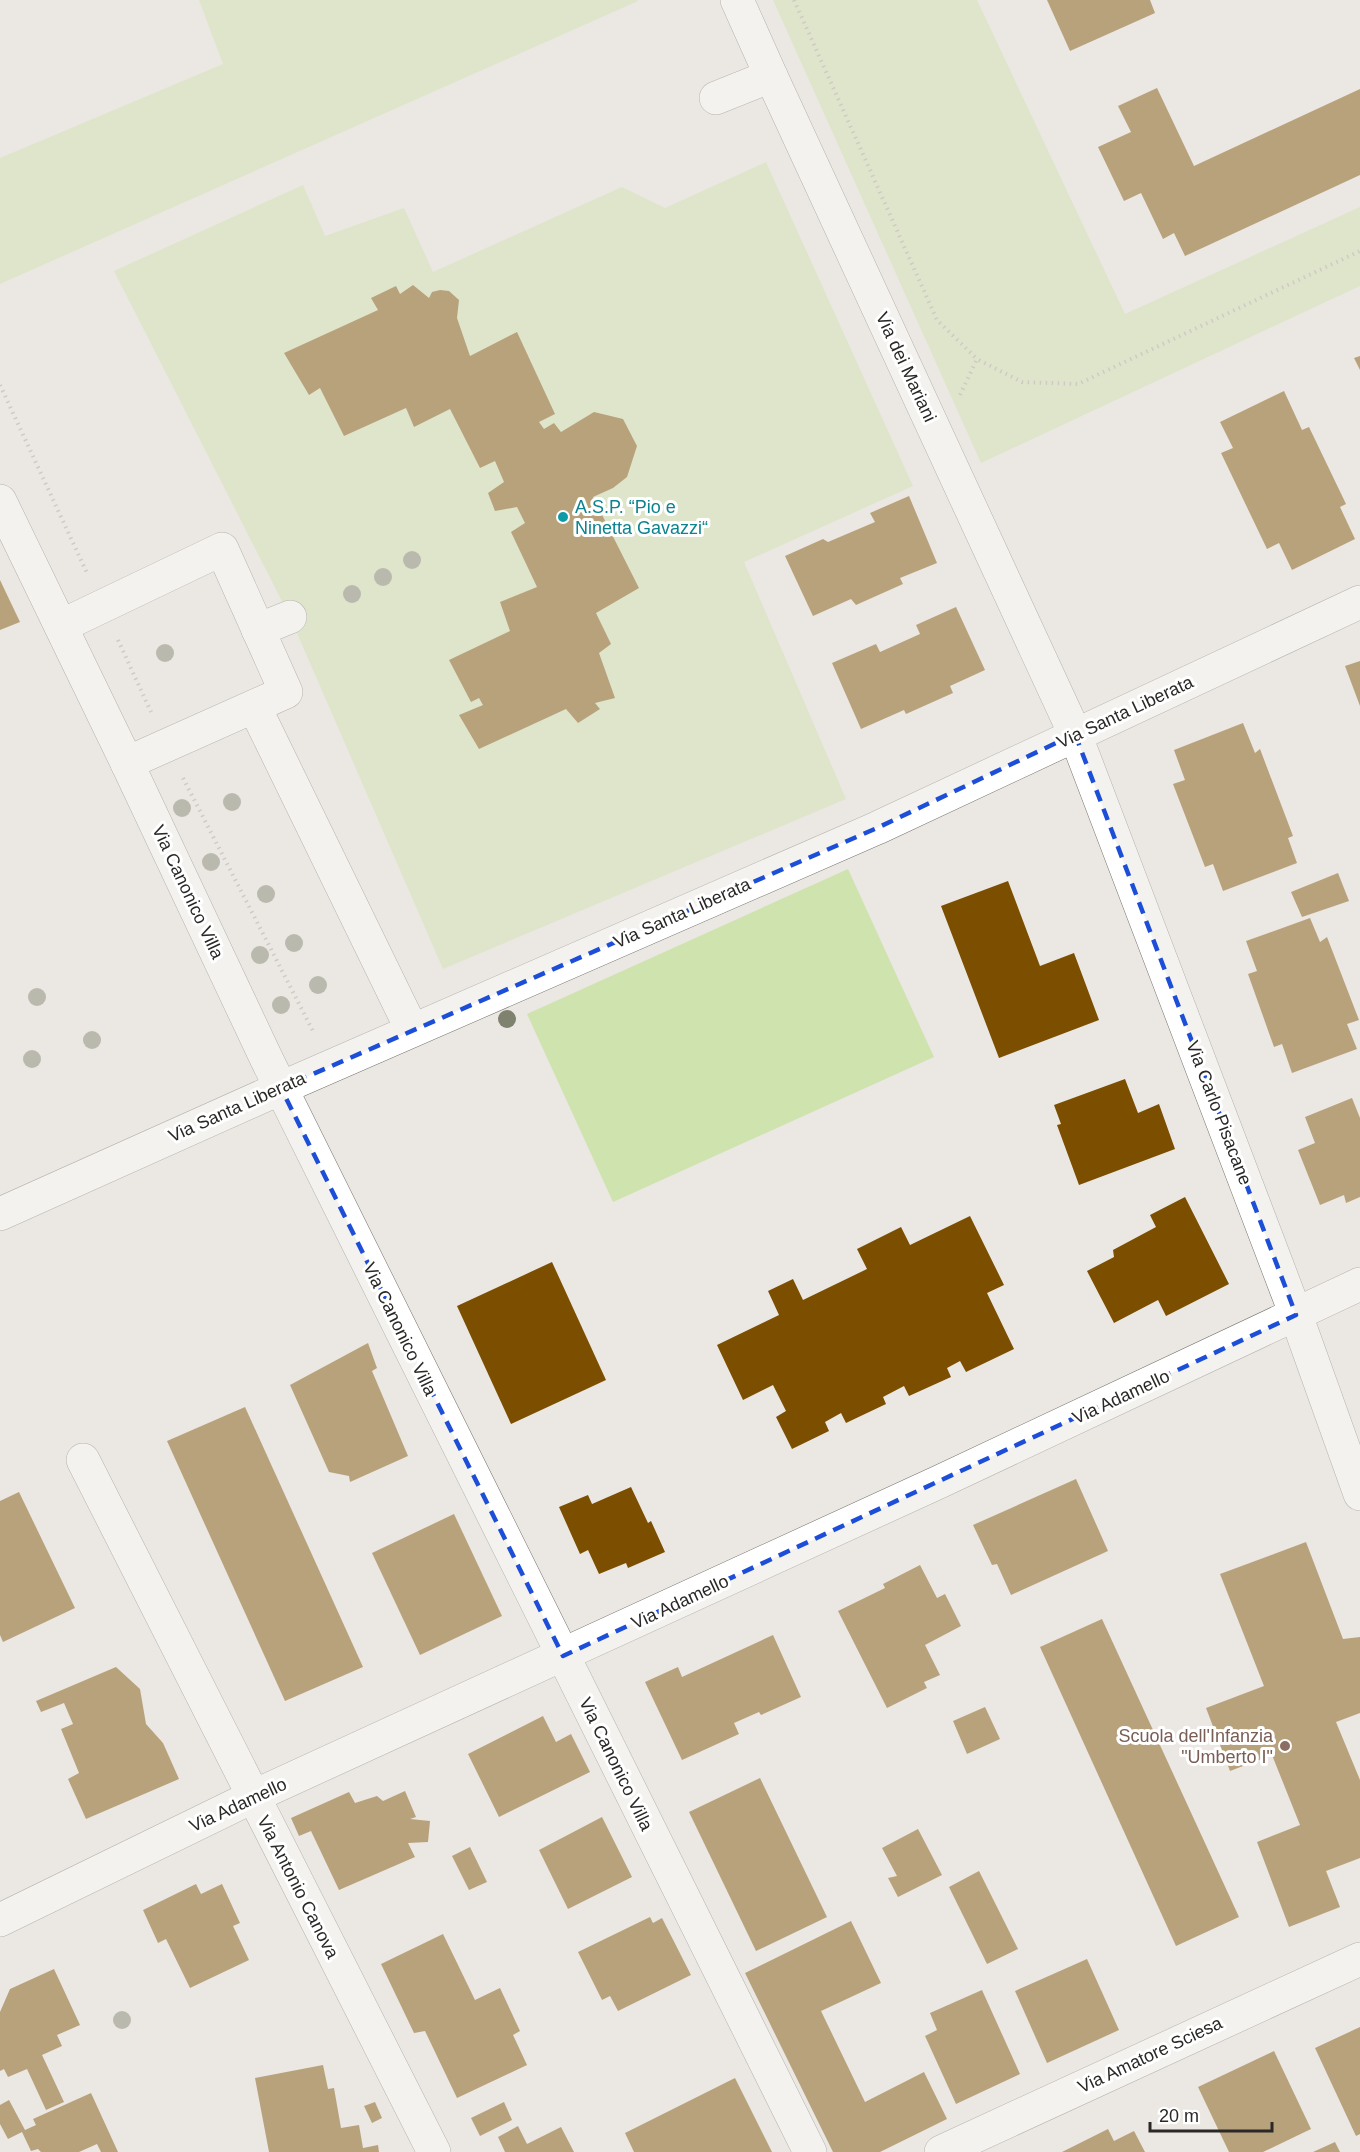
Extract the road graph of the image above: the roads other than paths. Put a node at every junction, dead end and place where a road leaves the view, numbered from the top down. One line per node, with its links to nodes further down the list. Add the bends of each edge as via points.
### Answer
1 (737, 0): 2 (street, Via dei Mariani)
2 (771, 76): 3 (street); 10 (street, Via dei Mariani)
3 (716, 98)
4 (0, 501): 7 (street, Via Canonico Villa)
5 (1360, 602): 10 (street, Via Santa Liberata)
6 (290, 617): 8 (street)
7 (61, 626): 8 (street, via 222,549); 11 (street, Via Canonico Villa)
8 (258, 630): 9 (street, via 286,692)
9 (255, 708): 11 (street); 12 (street)
10 (1076, 734): 12 (street, Via Santa Liberata, via 877,828); 16 (street, Via Carlo Pisacane)
11 (127, 763): 13 (street, Via Canonico Villa)
12 (412, 1030): 13 (street, Via Santa Liberata)
13 (281, 1088): 14 (street, Via Santa Liberata); 19 (street, Via Canonico Villa)
14 (0, 1214)
15 (1360, 1284): 16 (street, Via Adamello)
16 (1296, 1315): 18 (street, Via Carlo Pisacane); 19 (street, Via Adamello)
17 (83, 1460): 20 (street, Via Antonio Canova)
18 (1360, 1494)
19 (563, 1656): 20 (street, Via Adamello); 24 (street, Via Canonico Villa)
20 (252, 1797): 21 (street, Via Adamello); 23 (street, Via Antonio Canova)
21 (0, 1920)
22 (1360, 1959): 25 (street, Via Amatore Sciesa)
23 (434, 2152)
24 (810, 2152)
25 (941, 2152)

